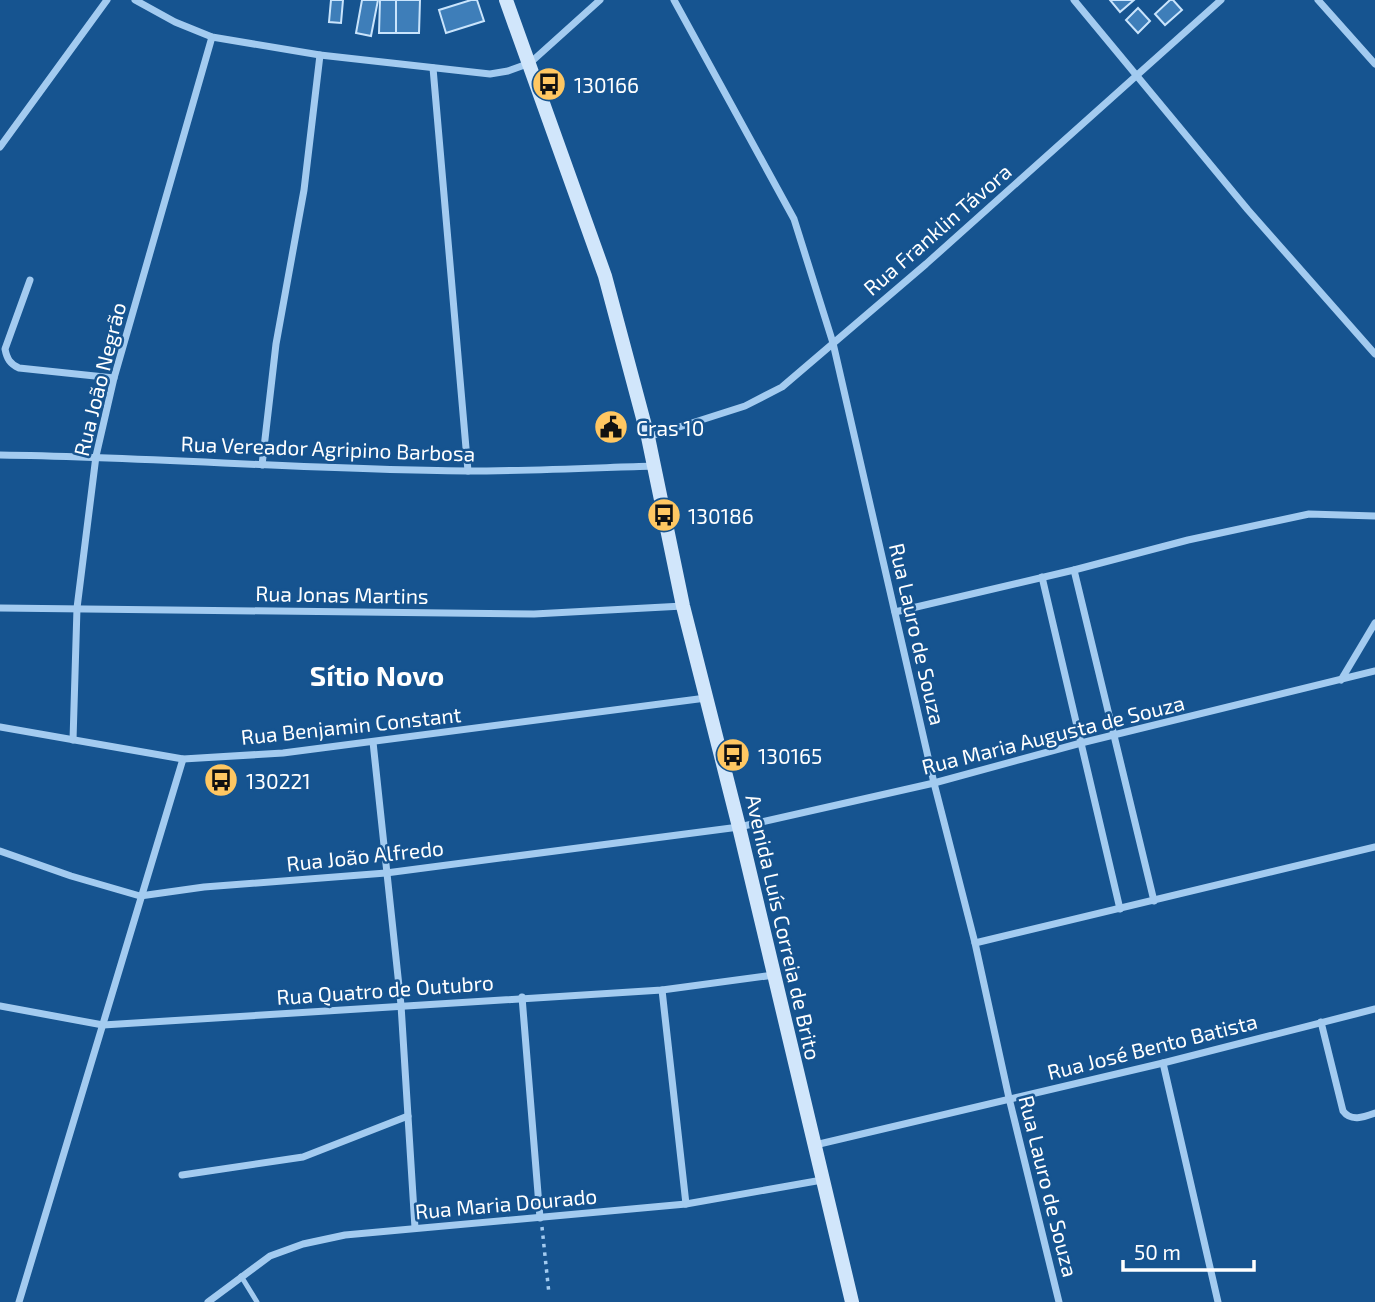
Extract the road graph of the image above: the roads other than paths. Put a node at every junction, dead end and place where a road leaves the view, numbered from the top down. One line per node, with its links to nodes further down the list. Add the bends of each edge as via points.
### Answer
1 (107, 0): 15 (street)
2 (135, 0): 9 (street)
3 (506, 0): 11 (main road, Avenida Luís Correia de Brito)
4 (600, 0): 11 (street)
5 (674, 0): 17 (street, Rua Lauro de Souza, via 794,219)
6 (1074, 0): 14 (street)
7 (1221, 0): 14 (street, Rua Franklin Távora)
8 (1318, 0): 12 (street)
9 (212, 37): 10 (street); 19 (street, Rua João Negrão)
10 (320, 55): 13 (street); 23 (street)
11 (530, 63): 13 (street, via 490,74); 20 (main road, Avenida Luís Correia de Brito, via 605,276)
12 (1375, 64)
13 (433, 68): 25 (street)
14 (1137, 75): 17 (street, Rua Franklin Távora); 18 (street)
15 (0, 147)
16 (30, 280): 19 (street, via 5,349 12,365)
17 (832, 343): 20 (street, Rua Franklin Távora, via 764,398); 32 (street, Rua Lauro de Souza)
18 (1375, 354)
19 (114, 378): 22 (street, Rua João Negrão)
20 (648, 437): 24 (main road, Avenida Luís Correia de Brito)
21 (0, 455): 22 (street, Rua Vereador Agripino Barbosa)
22 (96, 456): 23 (street, Rua Vereador Agripino Barbosa); 31 (street, Rua João Negrão)
23 (262, 465): 25 (street, Rua Vereador Agripino Barbosa)
24 (654, 466): 25 (street, Rua Vereador Agripino Barbosa); 29 (main road, Avenida Luís Correia de Brito)
25 (468, 471)
26 (1375, 516): 27 (street, via 1309,514)
27 (1074, 570): 28 (street); 38 (street)
28 (1042, 577): 32 (street); 41 (street)
29 (683, 606): 31 (street, Rua Jonas Martins, via 534,614); 36 (main road, Avenida Luís Correia de Brito)
30 (0, 608): 31 (street, Rua Jonas Martins)
31 (77, 608): 39 (street, Rua João Negrão)
32 (894, 612): 43 (street, Rua Lauro de Souza)
33 (1375, 623): 35 (street)
34 (1375, 671): 35 (street, Rua Maria Augusta de Souza)
35 (1341, 680): 38 (street, Rua Maria Augusta de Souza)
36 (706, 698): 40 (street, Rua Benjamin Constant); 44 (main road, Avenida Luís Correia de Brito)
37 (0, 727): 39 (street, Rua Benjamin Constant)
38 (1114, 735): 41 (street, Rua Maria Augusta de Souza); 49 (street)
39 (73, 740): 42 (street, Rua Benjamin Constant)
40 (373, 742): 42 (street, Rua Benjamin Constant); 47 (street)
41 (1081, 743): 43 (street, Rua Maria Augusta de Souza); 50 (street)
42 (183, 759): 48 (street)
43 (934, 783): 44 (street, Rua Maria Augusta de Souza); 51 (street, Rua Lauro de Souza)
44 (739, 827): 47 (street, Rua João Alfredo); 52 (main road, Avenida Luís Correia de Brito)
45 (1375, 847): 49 (street)
46 (0, 851): 48 (street, Rua João Alfredo)
47 (386, 873): 48 (street, Rua João Alfredo); 55 (street)
48 (140, 896): 59 (street)
49 (1154, 901): 50 (street)
50 (1120, 909): 51 (street)
51 (975, 943): 61 (street, Rua Lauro de Souza)
52 (774, 975): 53 (street, Rua Quatro de Outubro); 64 (main road, Avenida Luís Correia de Brito)
53 (662, 990): 54 (street, Rua Quatro de Outubro); 67 (street)
54 (523, 997): 55 (street, Rua Quatro de Outubro); 68 (street)
55 (401, 1005): 59 (street, Rua Quatro de Outubro); 63 (street)
56 (0, 1006): 59 (street, Rua Quatro de Outubro)
57 (1375, 1009): 58 (street, Rua José Bento Batista)
58 (1321, 1021): 60 (street, Rua José Bento Batista); 62 (street, via 1343,1111 1353,1118)
59 (103, 1025): 71 (street)
60 (1163, 1063): 61 (street, Rua José Bento Batista); 76 (street)
61 (1009, 1098): 64 (street, Rua José Bento Batista); 75 (street, Rua Lauro de Souza)
62 (1375, 1113)
63 (408, 1116): 65 (street, via 303,1157); 69 (street)
64 (815, 1145): 66 (main road, Avenida Luís Correia de Brito)
65 (182, 1175)
66 (822, 1180): 67 (street, Rua Maria Dourado); 74 (main road, Avenida Luís Correia de Brito)
67 (686, 1204): 68 (street, Rua Maria Dourado)
68 (540, 1218): 69 (street, Rua Maria Dourado)
69 (415, 1228): 70 (street, Rua Maria Dourado, via 303,1244 270,1256)
70 (241, 1276): 72 (street, Rua Maria Dourado); 73 (lane)
71 (19, 1302)
72 (208, 1302)
73 (257, 1302)
74 (852, 1302)
75 (1059, 1302)
76 (1218, 1302)

